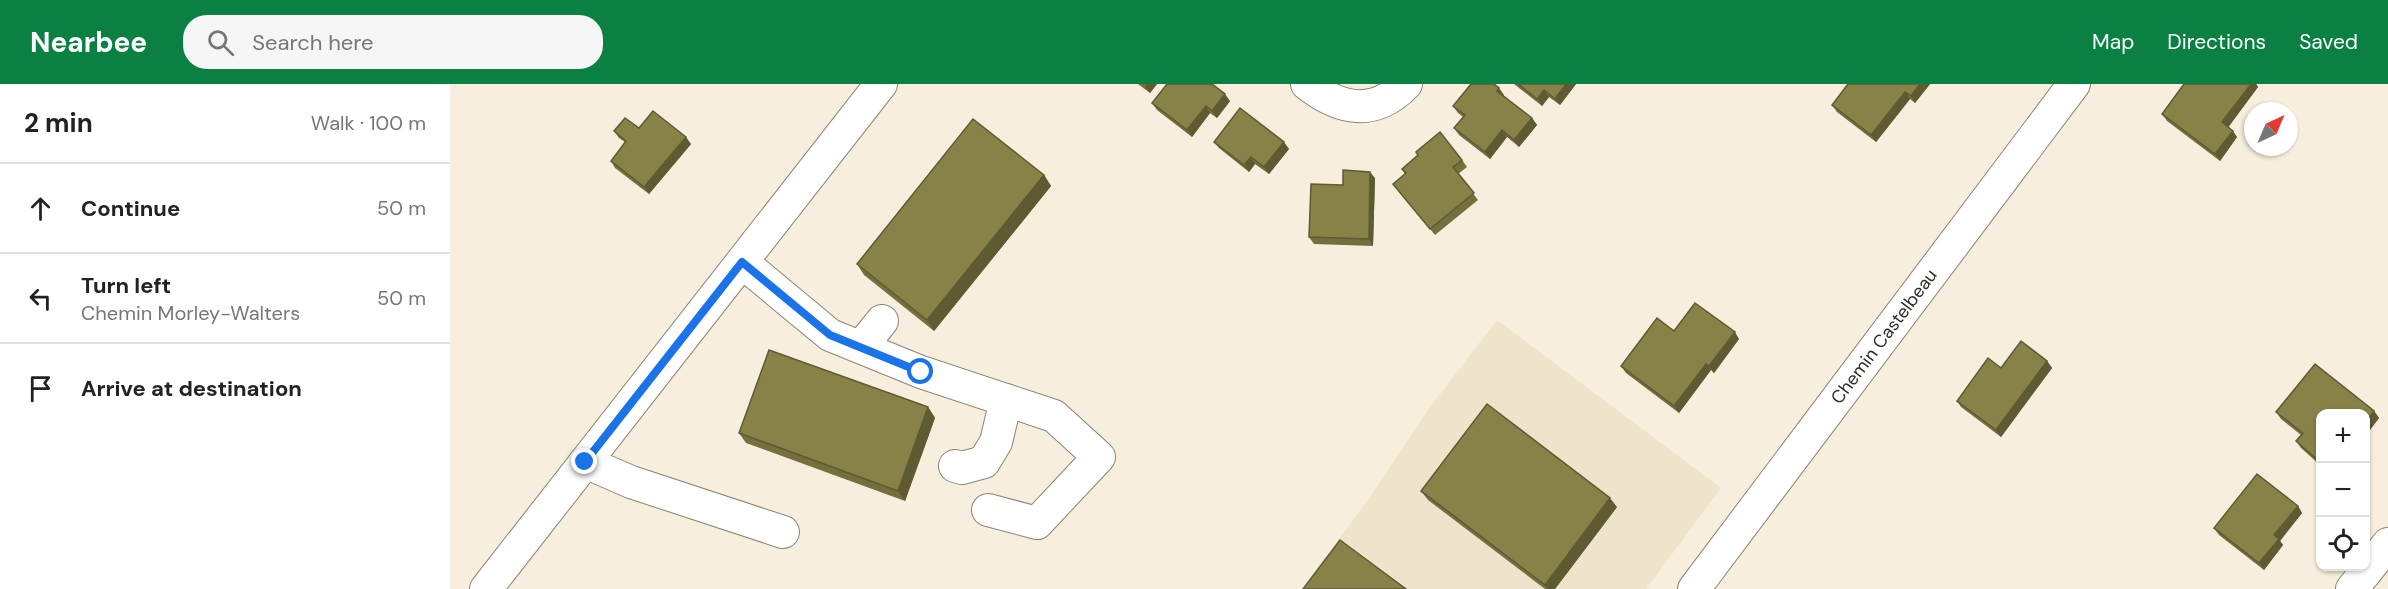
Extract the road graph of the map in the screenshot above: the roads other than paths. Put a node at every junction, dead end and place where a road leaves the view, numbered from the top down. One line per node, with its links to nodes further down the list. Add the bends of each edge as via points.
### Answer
1 (881, 84): 5 (street)
2 (1307, 84): 3 (street, via 1326,99 1355,107 1388,100)
3 (1406, 84)
4 (2074, 84): 15 (street, Chemin Castelbeau)
5 (742, 262): 7 (street, via 830,335); 9 (street)
6 (882, 321): 7 (street)
7 (861, 347): 8 (street)
8 (1006, 400): 10 (street, via 996,442 984,462); 11 (street, via 1054,416 1099,458 1037,523)
9 (585, 462): 12 (street, via 631,482); 14 (street)
10 (956, 466)
11 (988, 510)
12 (783, 532)
13 (2388, 544): 16 (street)
14 (486, 589)
15 (1694, 589)
16 (2352, 589)

